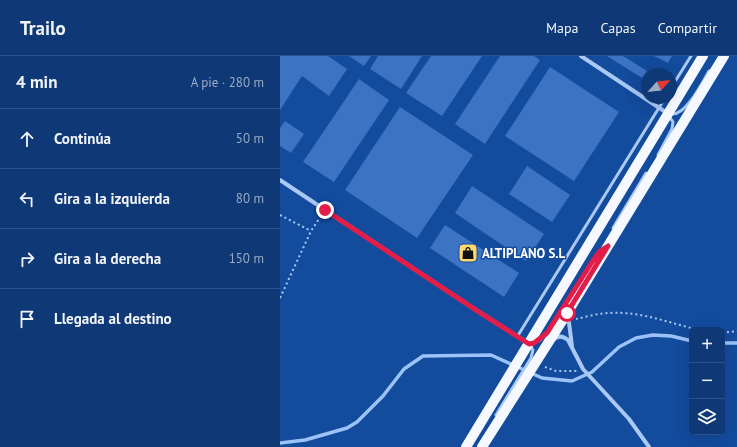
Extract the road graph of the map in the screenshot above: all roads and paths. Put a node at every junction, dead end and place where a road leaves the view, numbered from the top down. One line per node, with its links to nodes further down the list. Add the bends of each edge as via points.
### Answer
1 (581, 56): 8 (street)
2 (691, 56): 6 (lane)
3 (704, 56): 8 (main road)
4 (724, 56): 15 (main road)
5 (710, 69): 8 (lane, via 683,110 675,115)
6 (677, 78)
7 (664, 104): 8 (lane)
8 (663, 111): 9 (lane, via 673,122 672,129); 21 (lane); 22 (main road)
9 (657, 156)
10 (649, 170): 15 (lane, via 616,222)
11 (280, 180): 12 (street)
12 (325, 210): 14 (path); 21 (street)
13 (280, 215): 14 (path)
14 (311, 231): 16 (path)
15 (608, 246): 17 (main road); 22 (lane, via 600,251 592,262 547,333)
16 (280, 298)
17 (568, 317): 18 (path, via 607,313 634,314); 23 (main road); 24 (street)
18 (689, 327)
19 (737, 332): 20 (path)
20 (725, 333)
21 (518, 337): 22 (street)
22 (529, 344): 27 (lane, via 534,350 531,358); 29 (main road)
23 (546, 346): 24 (street, via 555,338 564,336); 31 (main road)
24 (573, 348): 26 (street)
25 (542, 366): 26 (path, via 561,372 576,372)
26 (583, 369): 32 (street, via 629,419)
27 (492, 422)
28 (485, 434): 30 (lane)
29 (466, 447)
30 (477, 447)
31 (482, 447)
32 (648, 447)

